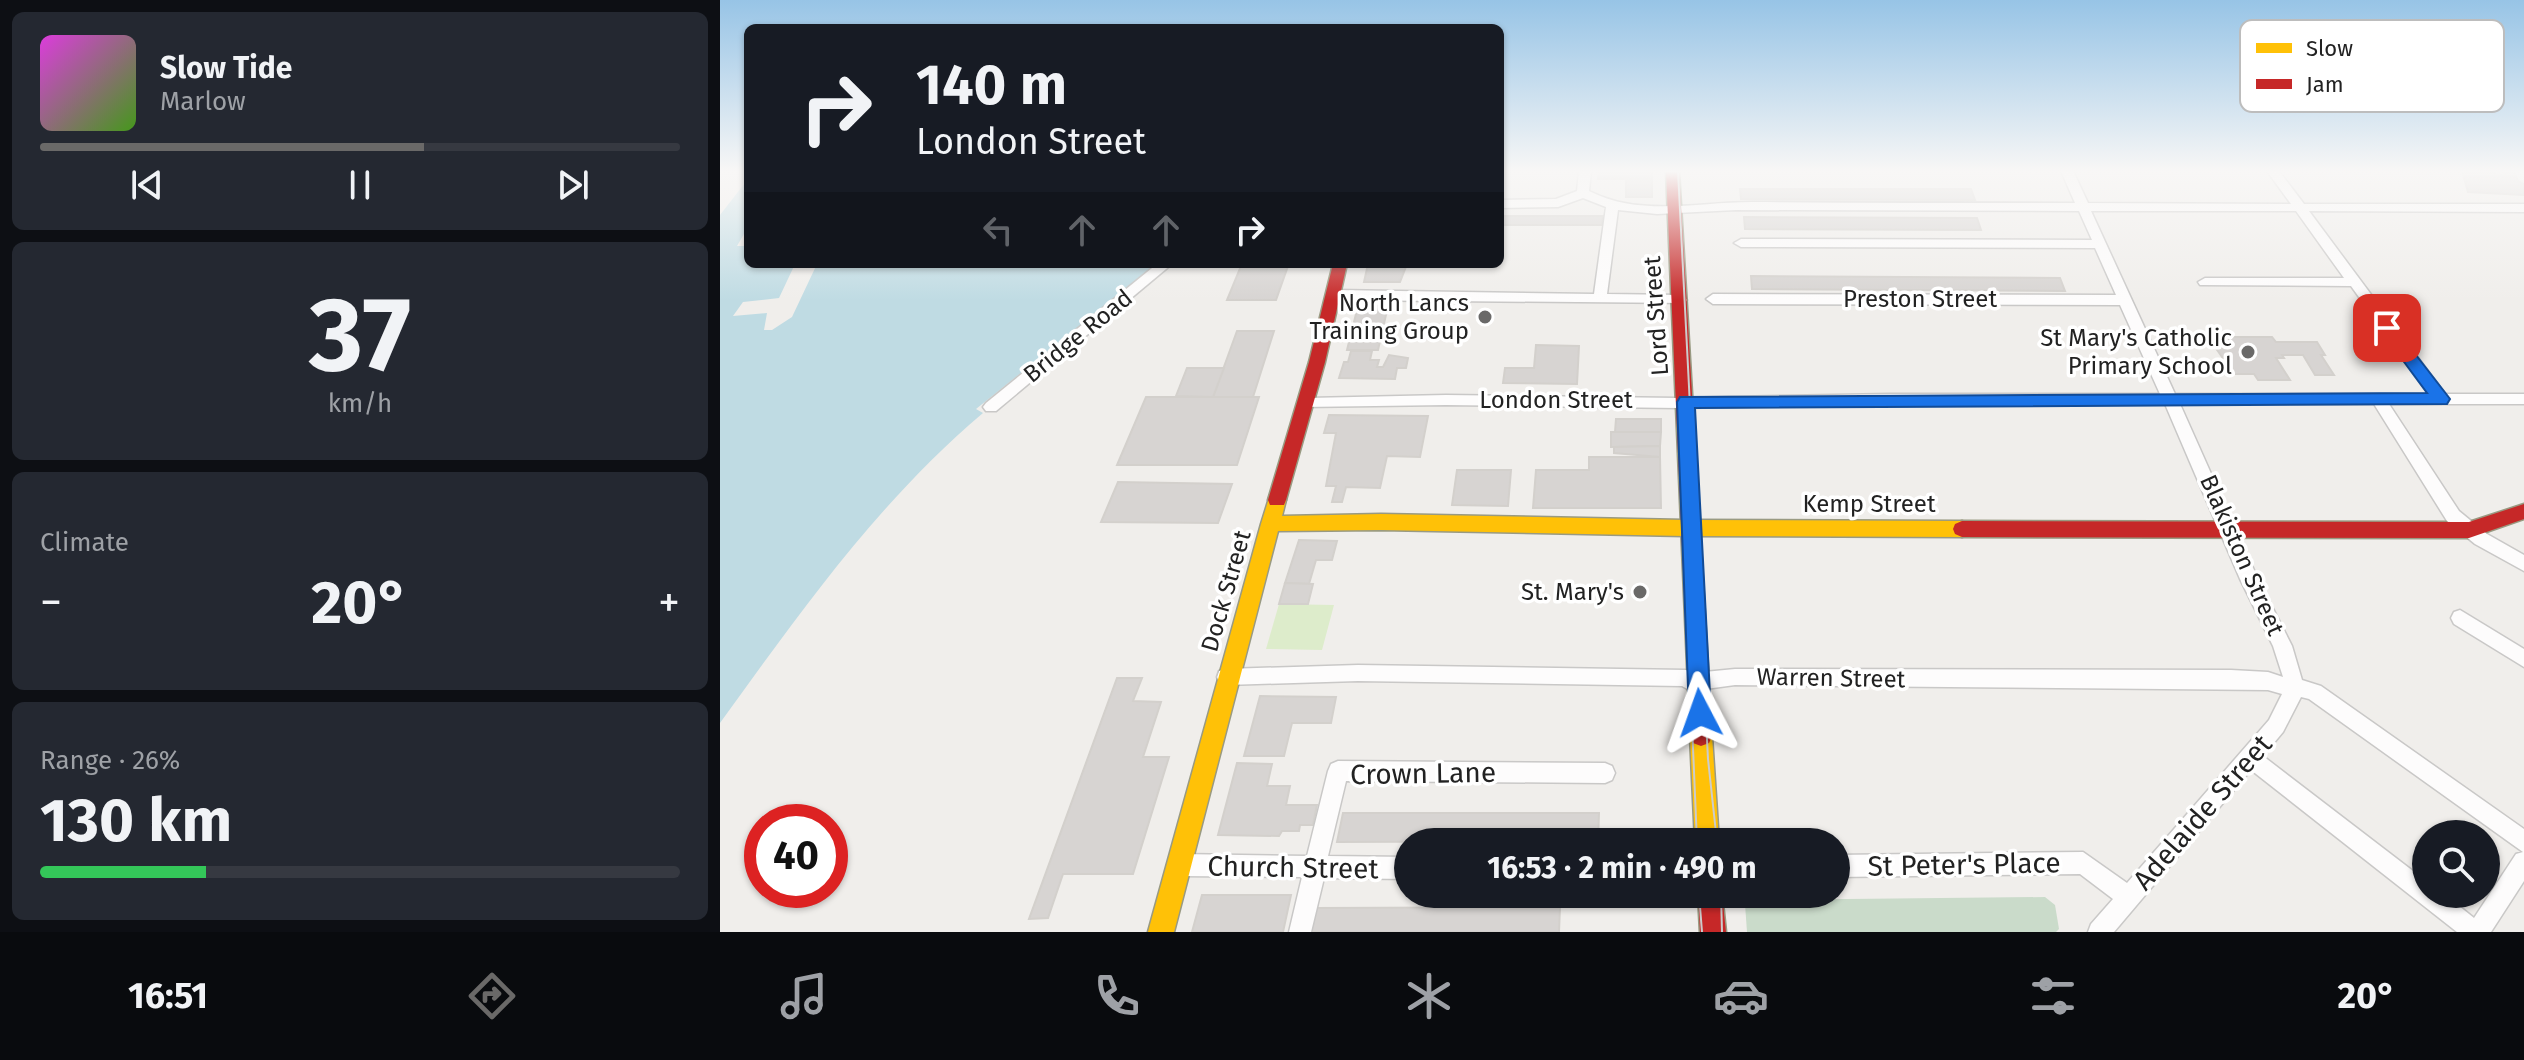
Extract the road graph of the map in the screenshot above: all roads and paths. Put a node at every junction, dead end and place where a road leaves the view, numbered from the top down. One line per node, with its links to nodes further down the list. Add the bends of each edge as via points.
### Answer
1 (1611, 214): 12 (street)
2 (1673, 214): 14 (main road, Lord Street)
3 (2088, 214): 6 (street, Blakiston Street)
4 (2306, 214): 10 (street)
5 (1741, 243): 6 (street)
6 (2101, 244): 15 (street, Blakiston Street)
7 (1160, 268): 22 (street, Bridge Road)
8 (1339, 268): 11 (main road, Dock Street)
9 (2205, 282): 10 (street)
10 (2353, 282): 17 (street)
11 (1335, 295): 12 (street); 21 (main road, Dock Street)
12 (1600, 298): 14 (street)
13 (1713, 299): 15 (street, Preston Street)
14 (1680, 300): 20 (main road, Lord Street)
15 (2126, 300): 19 (street, Blakiston Street)
16 (2378, 399): 17 (street, London Street); 19 (street, London Street); 27 (street, via 2443,503)
17 (2441, 399): 18 (street, London Street)
18 (2524, 399)
19 (2171, 401): 20 (street, London Street); 26 (street, Blakiston Street)
20 (1686, 402): 21 (street, London Street); 25 (main road, Lord Street)
21 (1308, 403): 24 (main road, Dock Street)
22 (991, 407)
23 (2524, 511): 27 (main road, Kemp Street)
24 (1270, 524): 25 (main road, Kemp Street); 31 (main road, Dock Street)
25 (1689, 527): 26 (main road, Kemp Street); 32 (main road, Lord Street)
26 (2228, 530): 27 (main road, Kemp Street); 33 (street, Blakiston Street, via 2288,656)
27 (2469, 530): 28 (street)
28 (2524, 564)
29 (2460, 618): 30 (street)
30 (2524, 659)
31 (1226, 677): 32 (street, Warren Street, via 1358,673); 39 (main road, Dock Street)
32 (1697, 680): 33 (street, Warren Street, via 2231,679); 36 (main road, Lord Street)
33 (2293, 687): 34 (street, Adelaide Street, via 2285,712); 37 (street, via 2314,692)
34 (2249, 757): 43 (street, Adelaide Street); 49 (street)
35 (1605, 773): 41 (street, Crown Lane, via 1338,771)
36 (1706, 828)
37 (2524, 842)
38 (2524, 862): 49 (street)
39 (1179, 865): 41 (street, Church Street); 45 (main road, Dock Street)
40 (1850, 866): 43 (street, St Peter's Place, via 2083,863)
41 (1315, 867): 42 (street, Church Street); 46 (street)
42 (1394, 868)
43 (2128, 897): 48 (street, Adelaide Street)
44 (1711, 908): 47 (main road)
45 (1161, 932)
46 (1300, 932)
47 (1713, 932)
48 (2099, 932)
49 (2476, 932)

